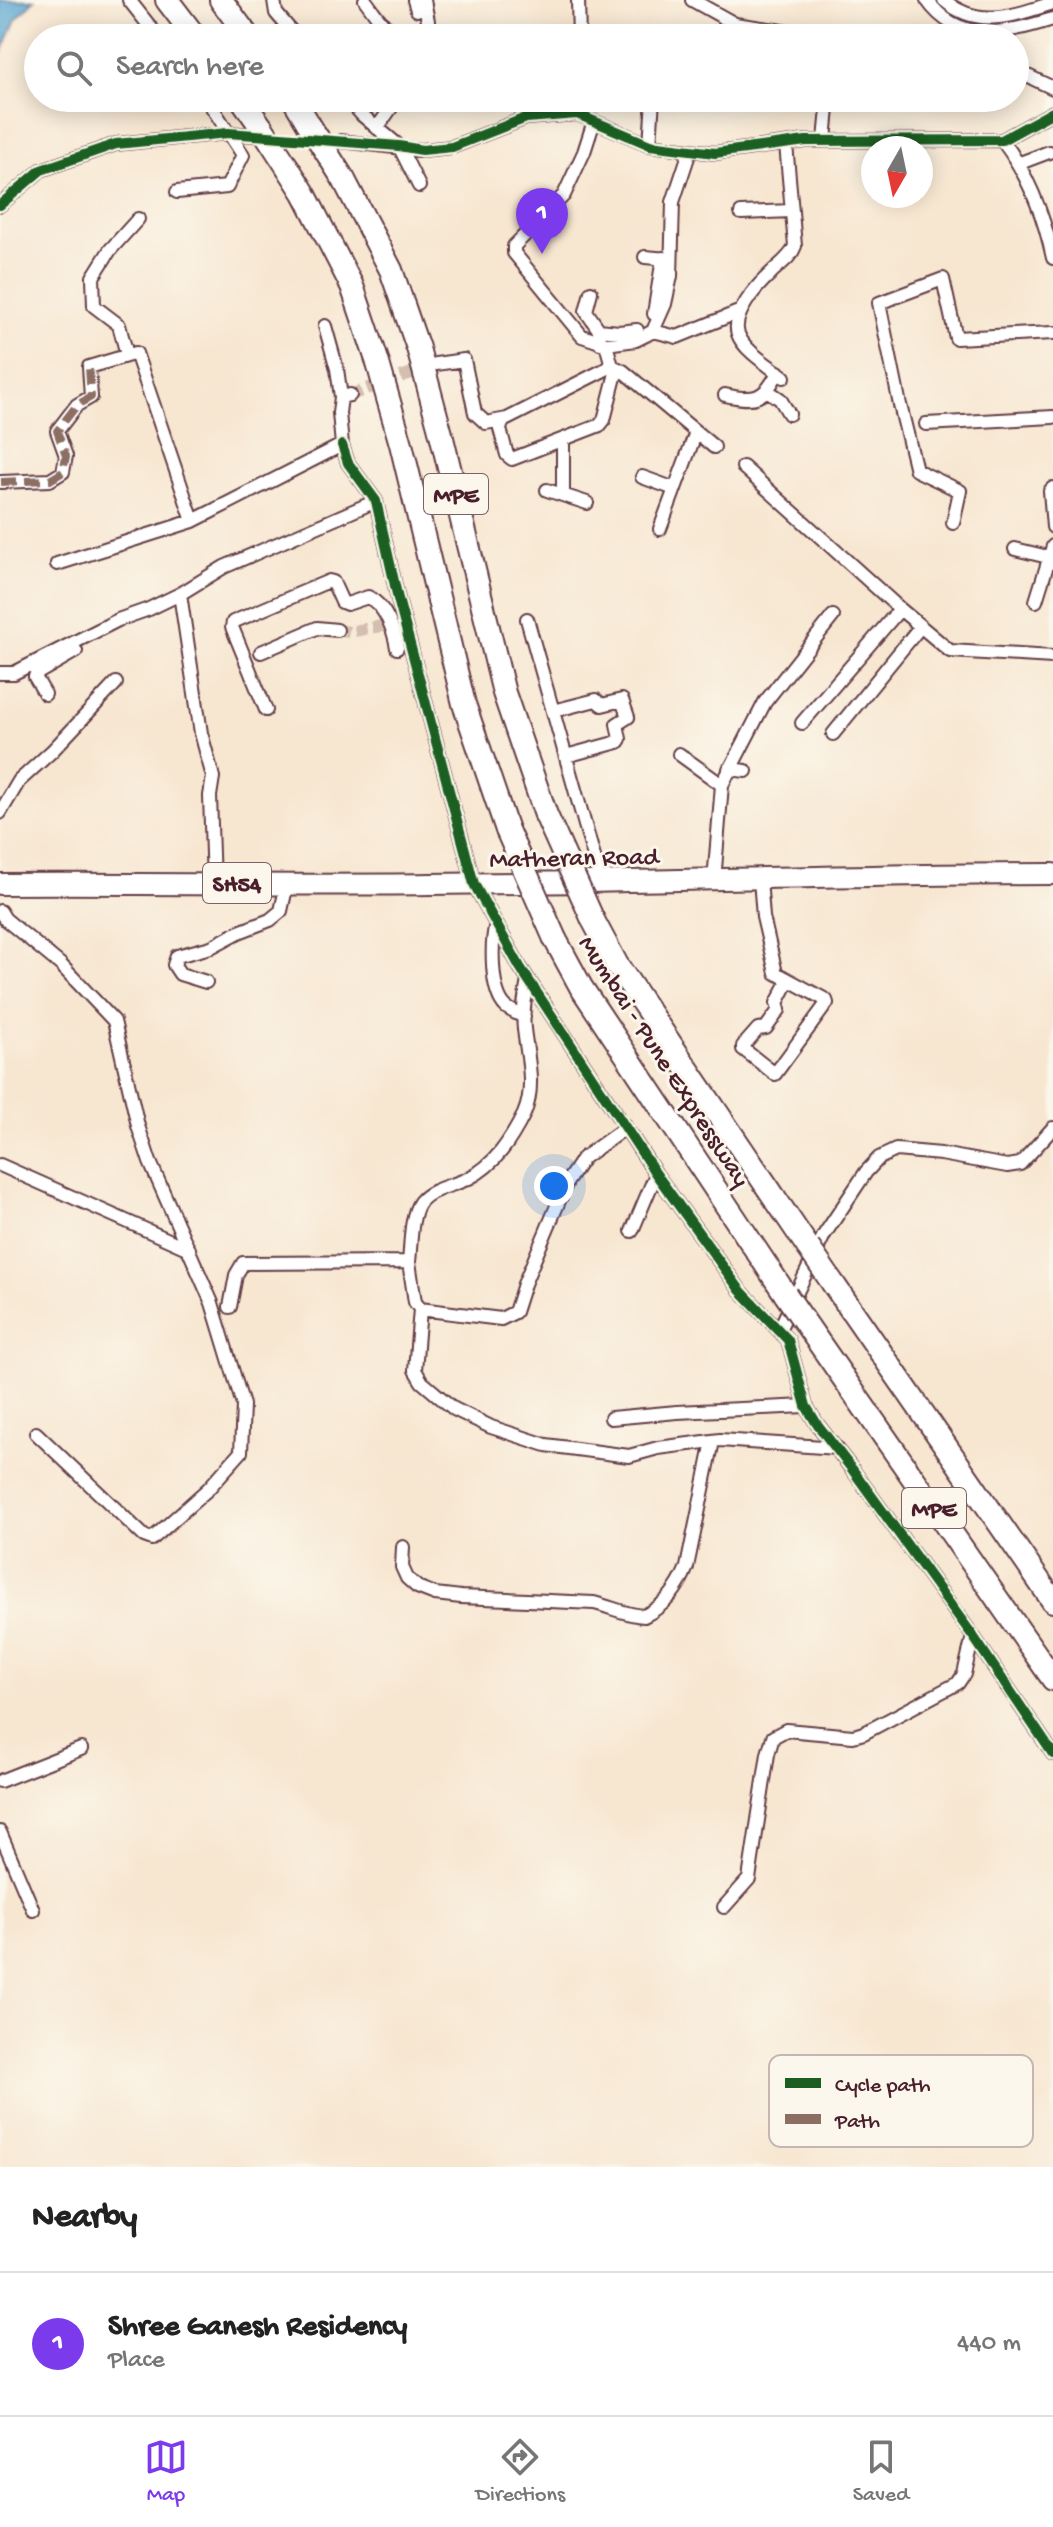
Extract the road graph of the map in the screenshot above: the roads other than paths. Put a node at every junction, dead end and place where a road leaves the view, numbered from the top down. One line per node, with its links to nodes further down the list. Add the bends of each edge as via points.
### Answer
1 (167, 0): 15 (highway)
2 (221, 0): 16 (highway)
3 (274, 0): 17 (street)
4 (365, 0): 18 (street)
5 (578, 0): 20 (street)
6 (692, 0): 13 (street)
7 (927, 0): 22 (street)
8 (944, 0): 11 (street, via 957,11 1006,18)
9 (132, 2): 14 (street)
10 (418, 3): 19 (street)
11 (1053, 3)
12 (1053, 19): 23 (street)
13 (729, 22): 21 (street)
14 (148, 24)
15 (185, 24)
16 (239, 24)
17 (285, 24)
18 (383, 24)
19 (427, 24)
20 (579, 24)
21 (737, 24)
22 (952, 24)
23 (1029, 27)
24 (1029, 77): 25 (street)
25 (1053, 88)
26 (215, 112): 41 (street)
27 (248, 112): 40 (highway, Mumbai - Pune Expressway / MPE)
28 (301, 112): 156 (highway, Mumbai - Pune Expressway / MPE, bridge, via 391,270 441,434 504,693 546,815 593,920 617,965)
29 (359, 112): 39 (street)
30 (389, 112): 39 (street)
31 (523, 112): 37 (street)
32 (551, 112): 37 (street)
33 (587, 112): 38 (street)
34 (652, 112): 46 (street)
35 (828, 112): 42 (street)
36 (1053, 112): 43 (street)
37 (526, 118): 47 (street, via 452,147)
38 (594, 121): 46 (street); 68 (street, via 564,195 514,246 514,253 582,336)
39 (377, 128): 47 (street)
40 (258, 132): 41 (street); 158 (highway, Mumbai - Pune Expressway / MPE, bridge, via 304,193 352,286 401,444 464,704 507,830 555,939 581,987 786,1295)
41 (228, 133): 52 (street, via 243,155 227,187); 53 (street, via 116,144 41,170)
42 (825, 140): 43 (street); 45 (street)
43 (1002, 140): 50 (street)
44 (340, 141): 47 (street)
45 (786, 144): 48 (street); 54 (street)
46 (650, 145): 48 (street)
47 (399, 146): 51 (street)
48 (690, 151): 58 (street, via 673,202)
49 (1049, 152): 50 (street)
50 (1020, 163): 60 (street)
51 (419, 186)
52 (177, 192)
53 (0, 205)
54 (792, 211): 55 (street); 62 (street, via 794,252)
55 (741, 213)
56 (664, 216): 58 (street)
57 (138, 219): 69 (street, via 93,277 94,306 119,325)
58 (668, 246): 59 (street); 63 (street); 66 (street, via 671,276)
59 (645, 257)
60 (1053, 258)
61 (591, 292): 68 (street, via 586,311)
62 (741, 311): 66 (street, via 677,337); 72 (street, via 738,334 781,374)
63 (653, 316)
64 (325, 326): 80 (street, via 346,396 339,413)
65 (637, 330): 68 (street)
66 (653, 331): 68 (street, via 636,340)
67 (1053, 333): 92 (street, via 956,338 943,279 879,303 916,470 960,491)
68 (602, 339): 71 (street)
69 (127, 355): 84 (street, via 89,367 91,397 77,405 57,431 66,456 63,472 50,480); 91 (street, via 136,353)
70 (436, 364): 76 (street, via 464,360 475,413 486,423)
71 (615, 367): 76 (street); 78 (street); 79 (street, via 604,420)
72 (768, 391): 73 (street, via 761,396); 74 (street)
73 (725, 395)
74 (789, 414)
75 (1053, 417): 77 (street)
76 (503, 420): 79 (street, via 500,429 512,459)
77 (926, 424)
78 (696, 432): 81 (street); 86 (street)
79 (563, 440): 88 (street)
80 (342, 445): 89 (street, via 348,463); 91 (street)
81 (714, 447)
82 (743, 467): 100 (street)
83 (642, 477): 86 (street)
84 (1, 482)
85 (1053, 488): 93 (street)
86 (675, 489): 94 (street)
87 (547, 490): 88 (street)
88 (563, 495): 90 (street)
89 (376, 501): 98 (street, via 224,567); 103 (street)
90 (587, 503)
91 (193, 521): 97 (street)
92 (953, 523)
93 (1053, 527)
94 (660, 529)
95 (1015, 549): 96 (street)
96 (1051, 552): 99 (street)
97 (57, 564)
98 (180, 594): 108 (street, via 118,620); 130 (street, via 201,733 213,777)
99 (1036, 601)
100 (900, 609): 105 (street); 118 (street)
101 (833, 616): 122 (street, via 765,702)
102 (527, 619): 117 (street)
103 (403, 620): 104 (street); 133 (street)
104 (388, 624): 109 (street); 116 (street, via 372,598 347,604 329,581 233,622)
105 (920, 627): 111 (street, via 958,653); 119 (street)
106 (337, 630): 110 (street, via 317,628)
107 (93, 641): 108 (street)
108 (74, 648): 112 (street)
109 (397, 648)
110 (261, 652)
111 (1053, 657)
112 (47, 662): 113 (street); 115 (street, via 35,677)
113 (0, 673)
114 (116, 683): 125 (street, via 19,781)
115 (45, 694)
116 (266, 710)
117 (553, 711): 121 (street); 121 (street, via 596,700 602,705 622,700 628,717 617,724 618,742)
118 (802, 723)
119 (833, 734)
120 (679, 754): 124 (street)
121 (566, 756): 129 (street)
122 (729, 769): 123 (street); 124 (street)
123 (746, 771)
124 (722, 785): 128 (street)
125 (0, 813)
126 (1053, 874): 127 (main road, Matheran Road / SH54)
127 (760, 879): 128 (main road, Matheran Road / SH54); 137 (street, via 776,973)
128 (714, 881): 129 (main road, Matheran Road / SH54)
129 (601, 882): 133 (main road, Matheran Road / SH54)
130 (213, 883): 131 (main road, Matheran Road / SH54); 132 (main road, Matheran Road / SH54)
131 (0, 884)
132 (287, 884): 133 (main road, Matheran Road / SH54); 138 (street, via 281,911 270,920 177,956 174,965 180,974)
133 (474, 884): 135 (street)
134 (0, 911): 145 (street, via 114,1021 138,1126)
135 (496, 923): 136 (street); 139 (street, via 494,972 501,1001)
136 (528, 980): 139 (street); 140 (street)
137 (789, 980): 137 (street, via 827,1003 775,1074 743,1046 779,1010 777,1003)
138 (206, 982)
139 (524, 1017): 146 (street, via 531,1062 526,1110 491,1165 421,1200)
140 (625, 1128): 143 (street); 148 (street, via 583,1158 567,1182 515,1312 501,1319)
141 (1053, 1128): 149 (street, via 1020,1164 896,1150 879,1158 824,1235)
142 (0, 1165): 145 (street)
143 (656, 1174): 144 (street); 149 (street, via 740,1290)
144 (632, 1231)
145 (189, 1249): 152 (street, via 212,1303 243,1405 241,1452 152,1539)
146 (409, 1262): 147 (street, via 243,1263); 148 (street)
147 (230, 1307)
148 (420, 1309): 153 (street, via 415,1370 422,1382 454,1409 491,1427 546,1445 629,1456)
149 (779, 1330): 150 (street, via 788,1340)
150 (806, 1406): 151 (street); 154 (street)
151 (611, 1418)
152 (36, 1433)
153 (713, 1441): 154 (street); 155 (street, via 687,1567 679,1587 644,1616 594,1603 435,1594 407,1578)
154 (837, 1448): 157 (street)
155 (403, 1547)
156 (1053, 1601)
157 (973, 1636): 160 (street); 163 (street, via 958,1683 864,1733 786,1730 773,1737 749,1879)
158 (1053, 1679)
159 (81, 1749): 161 (street)
160 (1053, 1754)
161 (0, 1781)
162 (0, 1832): 164 (street)
163 (724, 1907)
164 (33, 1910)

